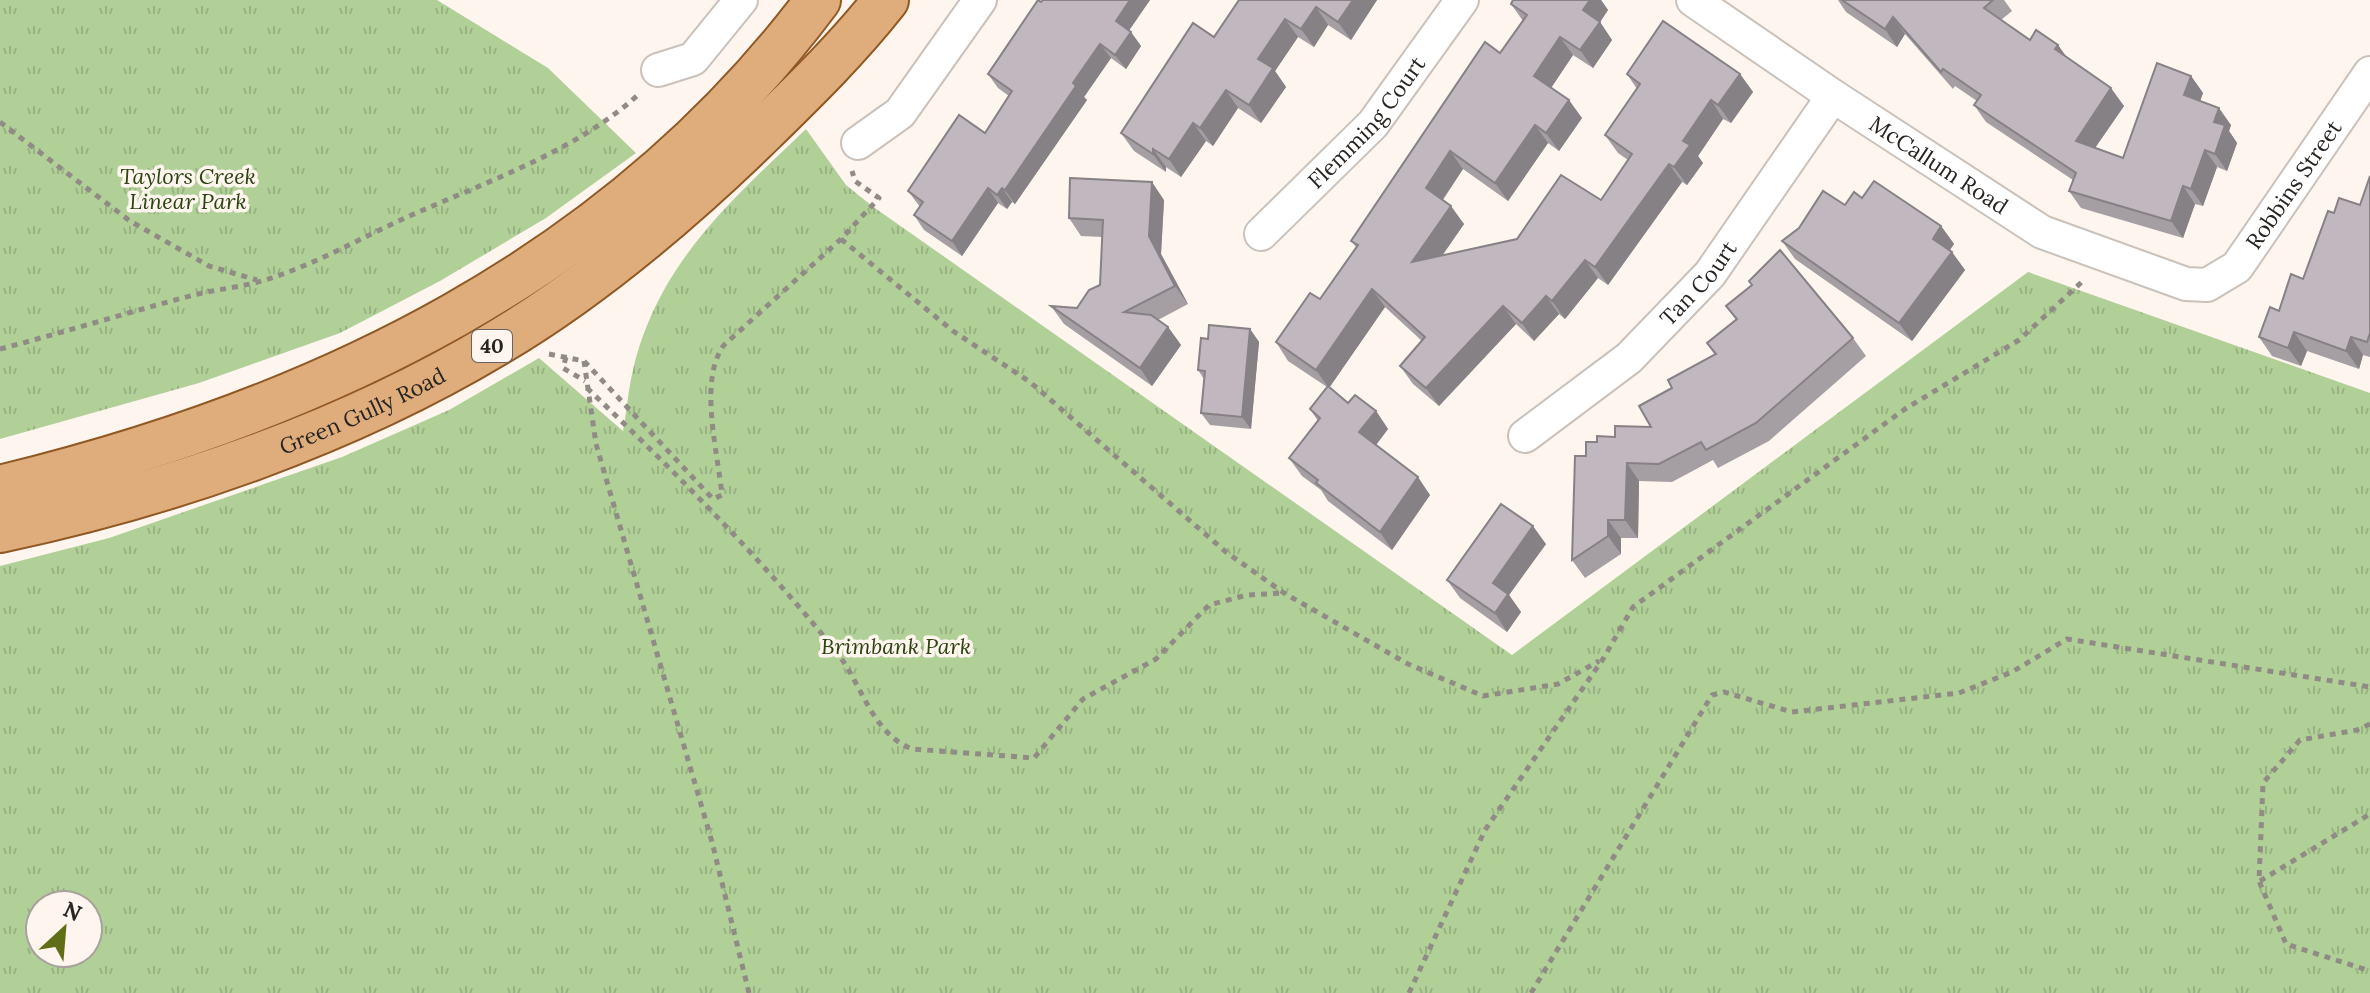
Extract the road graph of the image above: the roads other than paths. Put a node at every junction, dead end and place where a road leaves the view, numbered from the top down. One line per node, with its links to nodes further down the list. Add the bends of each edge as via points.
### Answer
1 (741, 0): 7 (street, via 693,59)
2 (818, 0): 14 (main road, Green Gully Road / 40, via 746,88 637,191 559,253 476,306 290,398 66,472)
3 (886, 0): 15 (main road, Green Gully Road / 40, via 786,109 702,188 556,305 497,343 423,384 251,457 49,520)
4 (980, 0): 10 (street, via 900,113)
5 (1462, 0): 11 (street, Flemming Court, via 1373,124)
6 (1693, 0): 9 (street, McCallum Road)
7 (658, 70)
8 (2370, 73): 12 (street, Robbins Street, via 2237,267)
9 (1833, 96): 12 (street, McCallum Road, via 2042,232 2162,277); 13 (street, Tan Court, via 1710,274 1629,358)
10 (858, 143)
11 (1261, 234)
12 (2207, 285)
13 (1525, 436)
14 (0, 488)
15 (0, 530)

